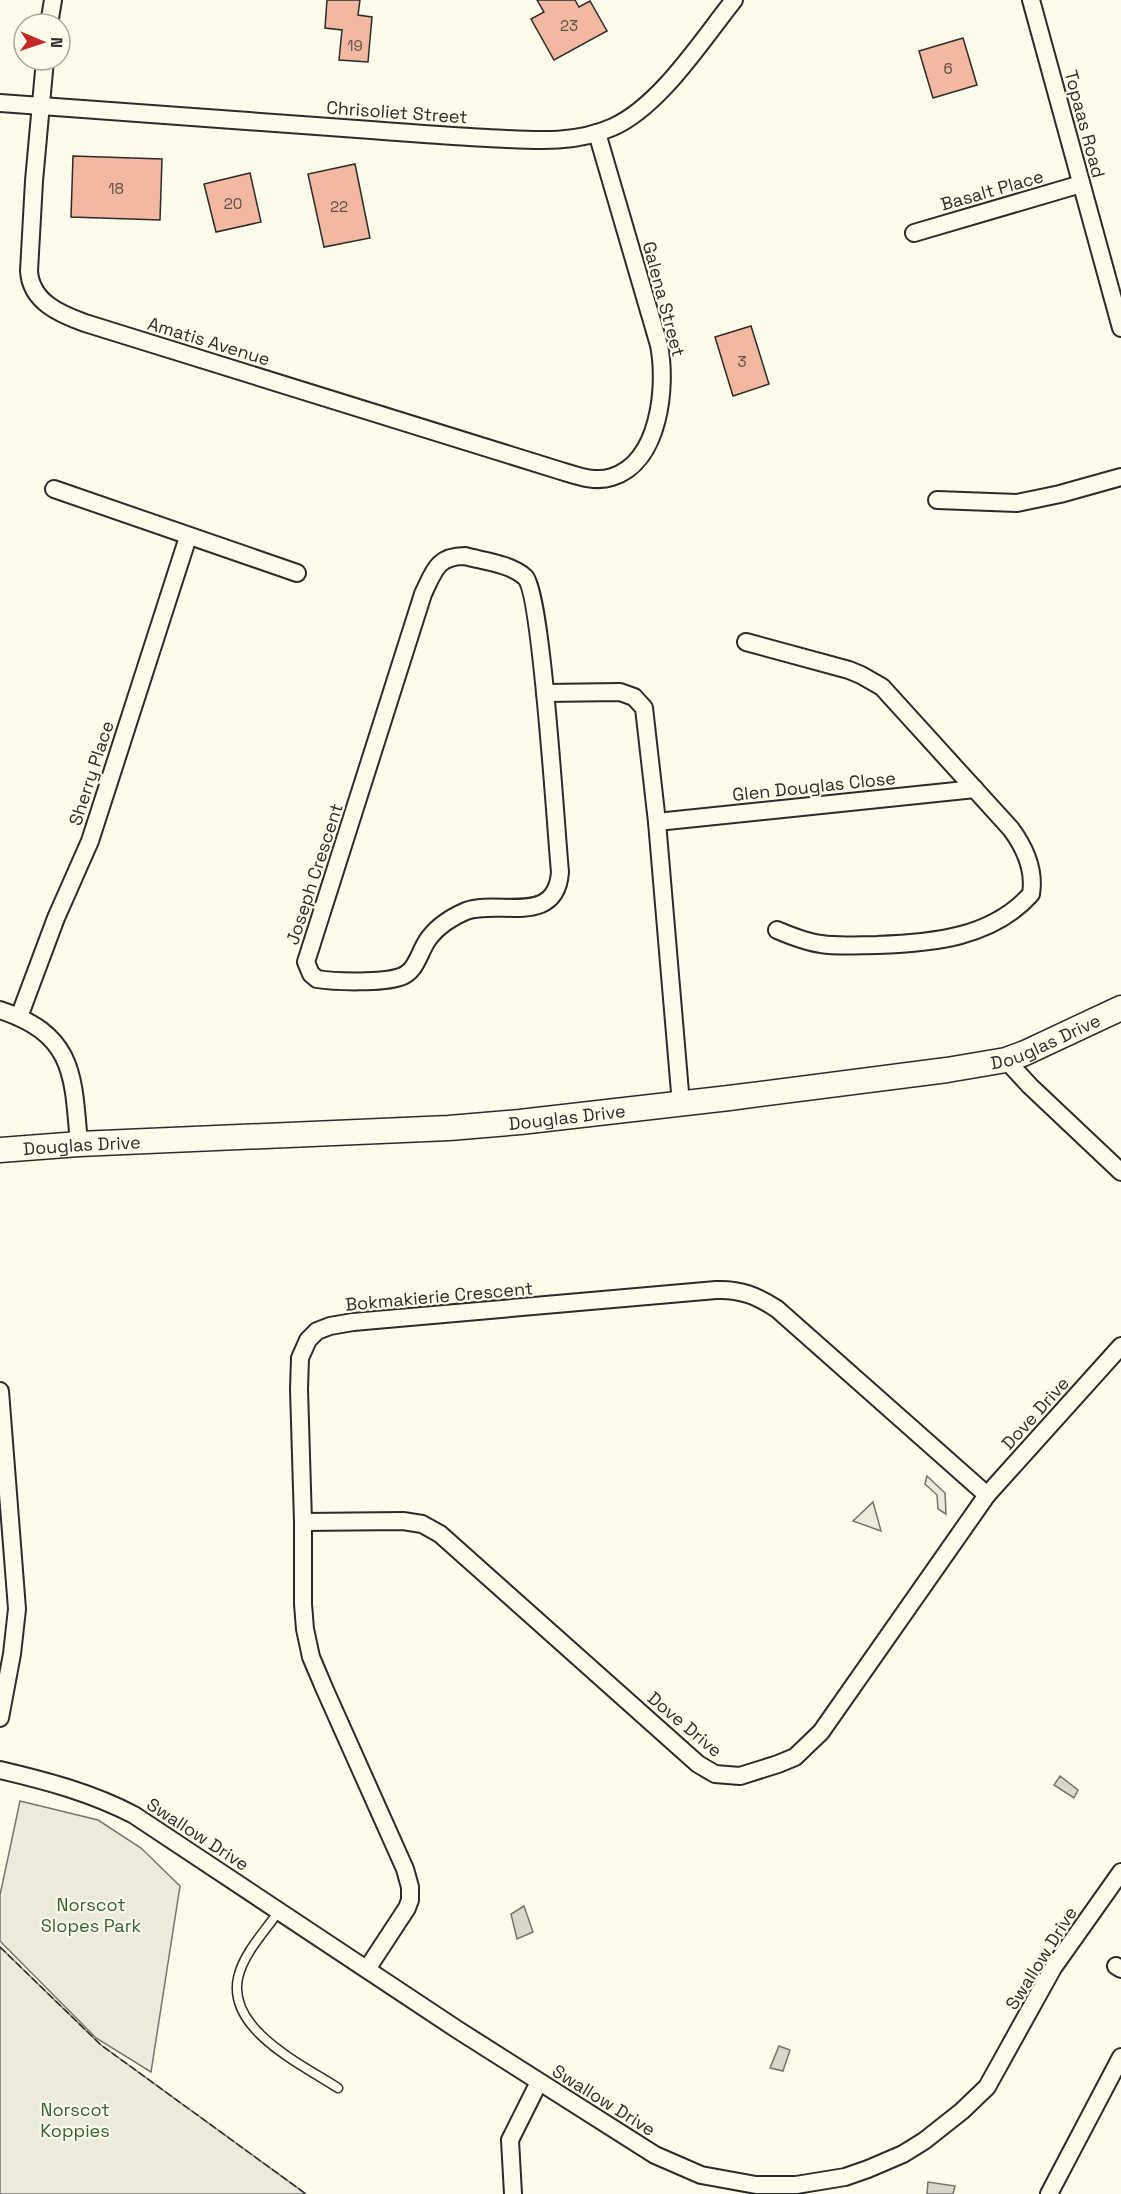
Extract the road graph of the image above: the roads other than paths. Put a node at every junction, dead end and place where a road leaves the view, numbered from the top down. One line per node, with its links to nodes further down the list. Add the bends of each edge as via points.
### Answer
1 (734, 0): 6 (street, Chrisoliet Street, via 649,102 623,122)
2 (1030, 0): 7 (street, Topaas Road)
3 (44, 72): 5 (street, Amatis Avenue)
4 (0, 103): 5 (street, Chrisoliet Street)
5 (42, 106): 6 (street, Chrisoliet Street, via 527,140 571,139); 10 (street, Amatis Avenue, via 29,271 34,290 49,307 85,323)
6 (597, 133): 10 (street, Galena Street, via 658,345 660,403 651,437 631,468 602,479)
7 (1081, 184): 8 (street, Basalt Place); 9 (street, Topaas Road)
8 (914, 233)
9 (1121, 328)
10 (558, 470)
11 (1121, 477): 13 (street, via 1017,503)
12 (54, 489): 14 (street)
13 (937, 501)
14 (188, 537): 15 (street); 23 (street, Sherry Place, via 90,841 56,918)
15 (297, 573)
16 (746, 642): 18 (street, via 831,664 873,681)
17 (545, 693): 17 (street, Joseph Crescent, via 560,872 555,895 523,909 464,912 439,928 411,970 398,978 317,979 306,962 423,594 440,562 465,556 507,567 526,578 535,603); 19 (street, via 620,692 640,702 644,708)
18 (975, 789): 19 (street, Glen Douglas Close); 20 (street, via 1022,843 1030,866 1031,894 1008,915 946,939 895,944 820,944)
19 (657, 822): 25 (street)
20 (777, 930)
21 (1121, 1008): 24 (street, Douglas Drive)
22 (0, 1010): 23 (street)
23 (20, 1017): 26 (street, via 54,1041 69,1066)
24 (1006, 1060): 25 (street, Douglas Drive); 28 (street)
25 (681, 1104): 26 (street, Douglas Drive, via 449,1128)
26 (79, 1144): 27 (street, Douglas Drive)
27 (0, 1150)
28 (1121, 1172)
29 (1121, 1346): 31 (street, Dove Drive)
30 (0, 1392): 33 (street, via 17,1609)
31 (987, 1495): 32 (street, Dove Drive, via 822,1732 795,1757 740,1776 715,1774 698,1764 431,1528 403,1521); 32 (street, Bokmakierie Crescent, via 777,1309 750,1293 716,1290 353,1322 317,1331 304,1345 299,1371)
32 (303, 1522): 37 (street, Bokmakierie Crescent, via 303,1604 311,1657 410,1887 407,1908)
33 (0, 1718)
34 (0, 1770): 36 (street, Swallow Drive, via 116,1805)
35 (1121, 1872): 41 (street, Swallow Drive, via 1053,1968 987,2087 942,2128 903,2154 845,2177)
36 (279, 1911): 37 (street, Swallow Drive); 40 (lane, via 245,1960 238,1979 238,1998 249,2023 265,2040)
37 (367, 1969): 39 (street, Swallow Drive)
38 (1121, 2056): 43 (street)
39 (539, 2082): 41 (street, Swallow Drive, via 673,2165); 42 (street, via 510,2140)
40 (338, 2088)
41 (757, 2189)
42 (513, 2194)
43 (1048, 2194)

